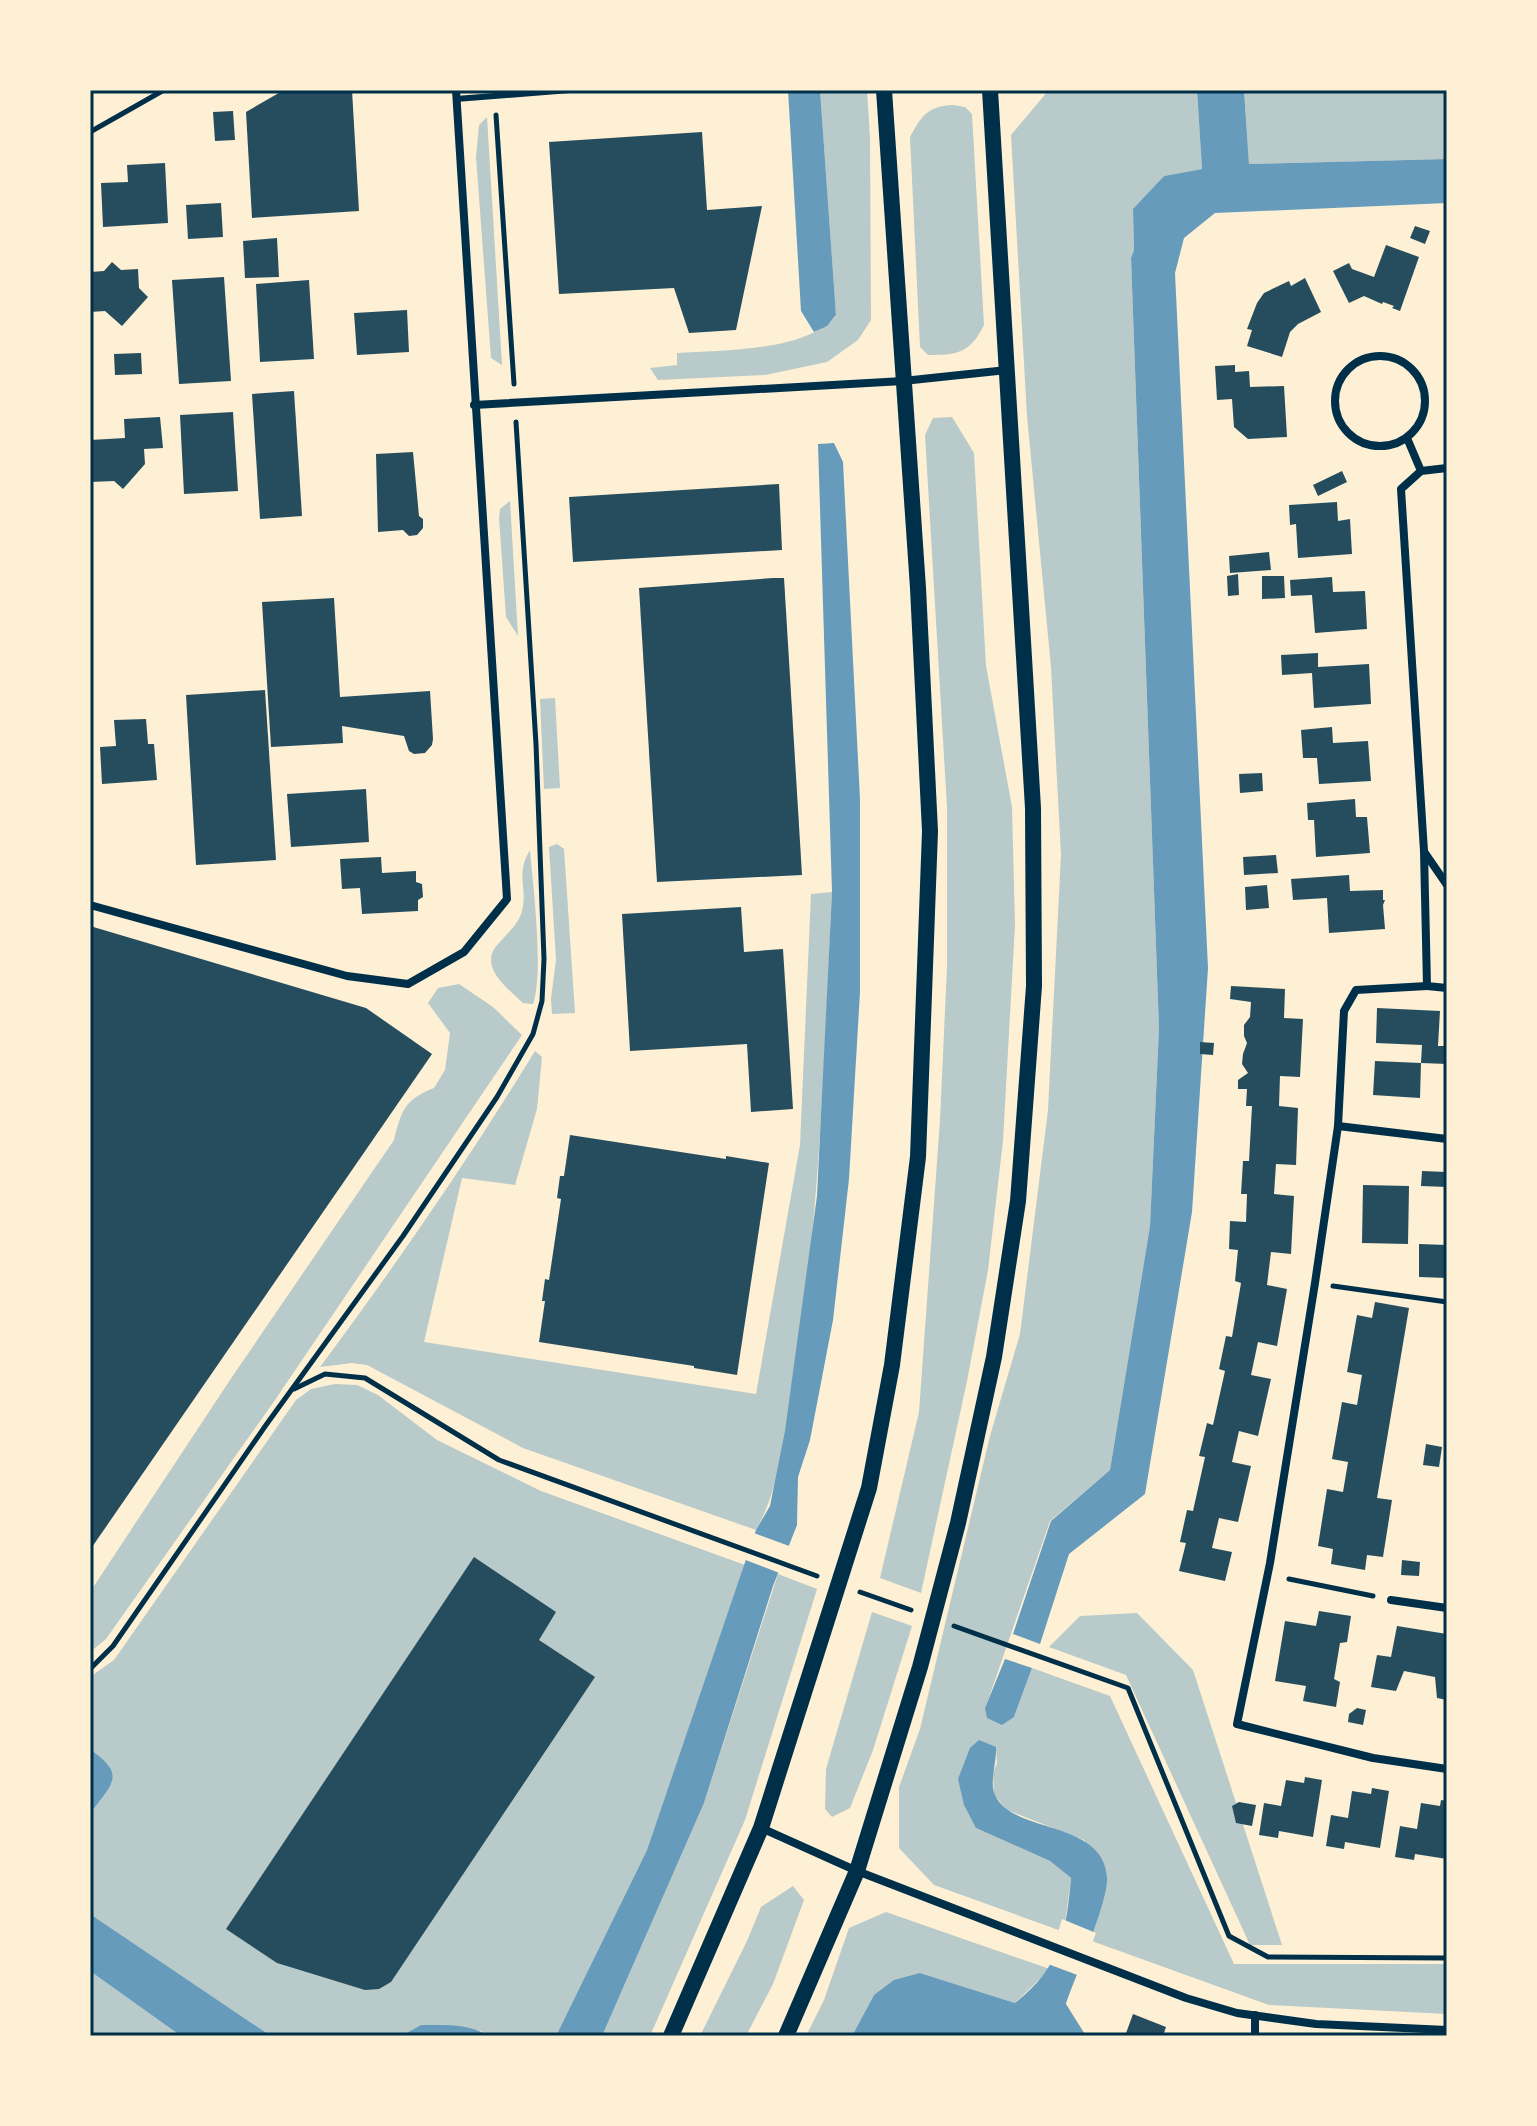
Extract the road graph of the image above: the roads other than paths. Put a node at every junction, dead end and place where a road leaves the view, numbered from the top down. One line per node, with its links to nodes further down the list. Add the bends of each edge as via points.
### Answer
1 (570, 90): 4 (lane)
2 (884, 90): 6 (main road)
3 (990, 90): 5 (main road)
4 (456, 94): 7 (street)
5 (1007, 370): 6 (street); 22 (main road, via 1033,808 1034,986 1018,1201 994,1357 958,1523)
6 (903, 381): 7 (street); 21 (main road, via 930,831 918,1157 892,1365 869,1488)
7 (474, 405): 13 (street, via 507,899 464,952 408,984 347,976)
8 (1407, 438): 8 (street, via 1424,412 1421,381 1398,360 1368,358 1354,365 1337,388 1335,402 1344,428 1367,444 1394,444); 10 (street)
9 (1447, 468): 10 (street)
10 (1421, 471): 11 (street, via 1401,489)
11 (1424, 851): 12 (street); 14 (street)
12 (1447, 885)
13 (90, 905)
14 (1427, 986): 15 (street); 16 (street, via 1356,990 1344,1011)
15 (1447, 988)
16 (1338, 1126): 17 (street); 20 (street, via 1268,1575 1237,1724 1373,1758)
17 (1447, 1139)
18 (1391, 1600): 19 (street)
19 (1447, 1608)
20 (1447, 1769)
21 (761, 1828): 22 (street); 25 (main road)
22 (857, 1871): 23 (street, via 1186,1998); 26 (main road)
23 (1255, 2015): 24 (street, via 1316,2024); 27 (street)
24 (1447, 2030)
25 (671, 2036)
26 (786, 2036)
27 (1255, 2036)

